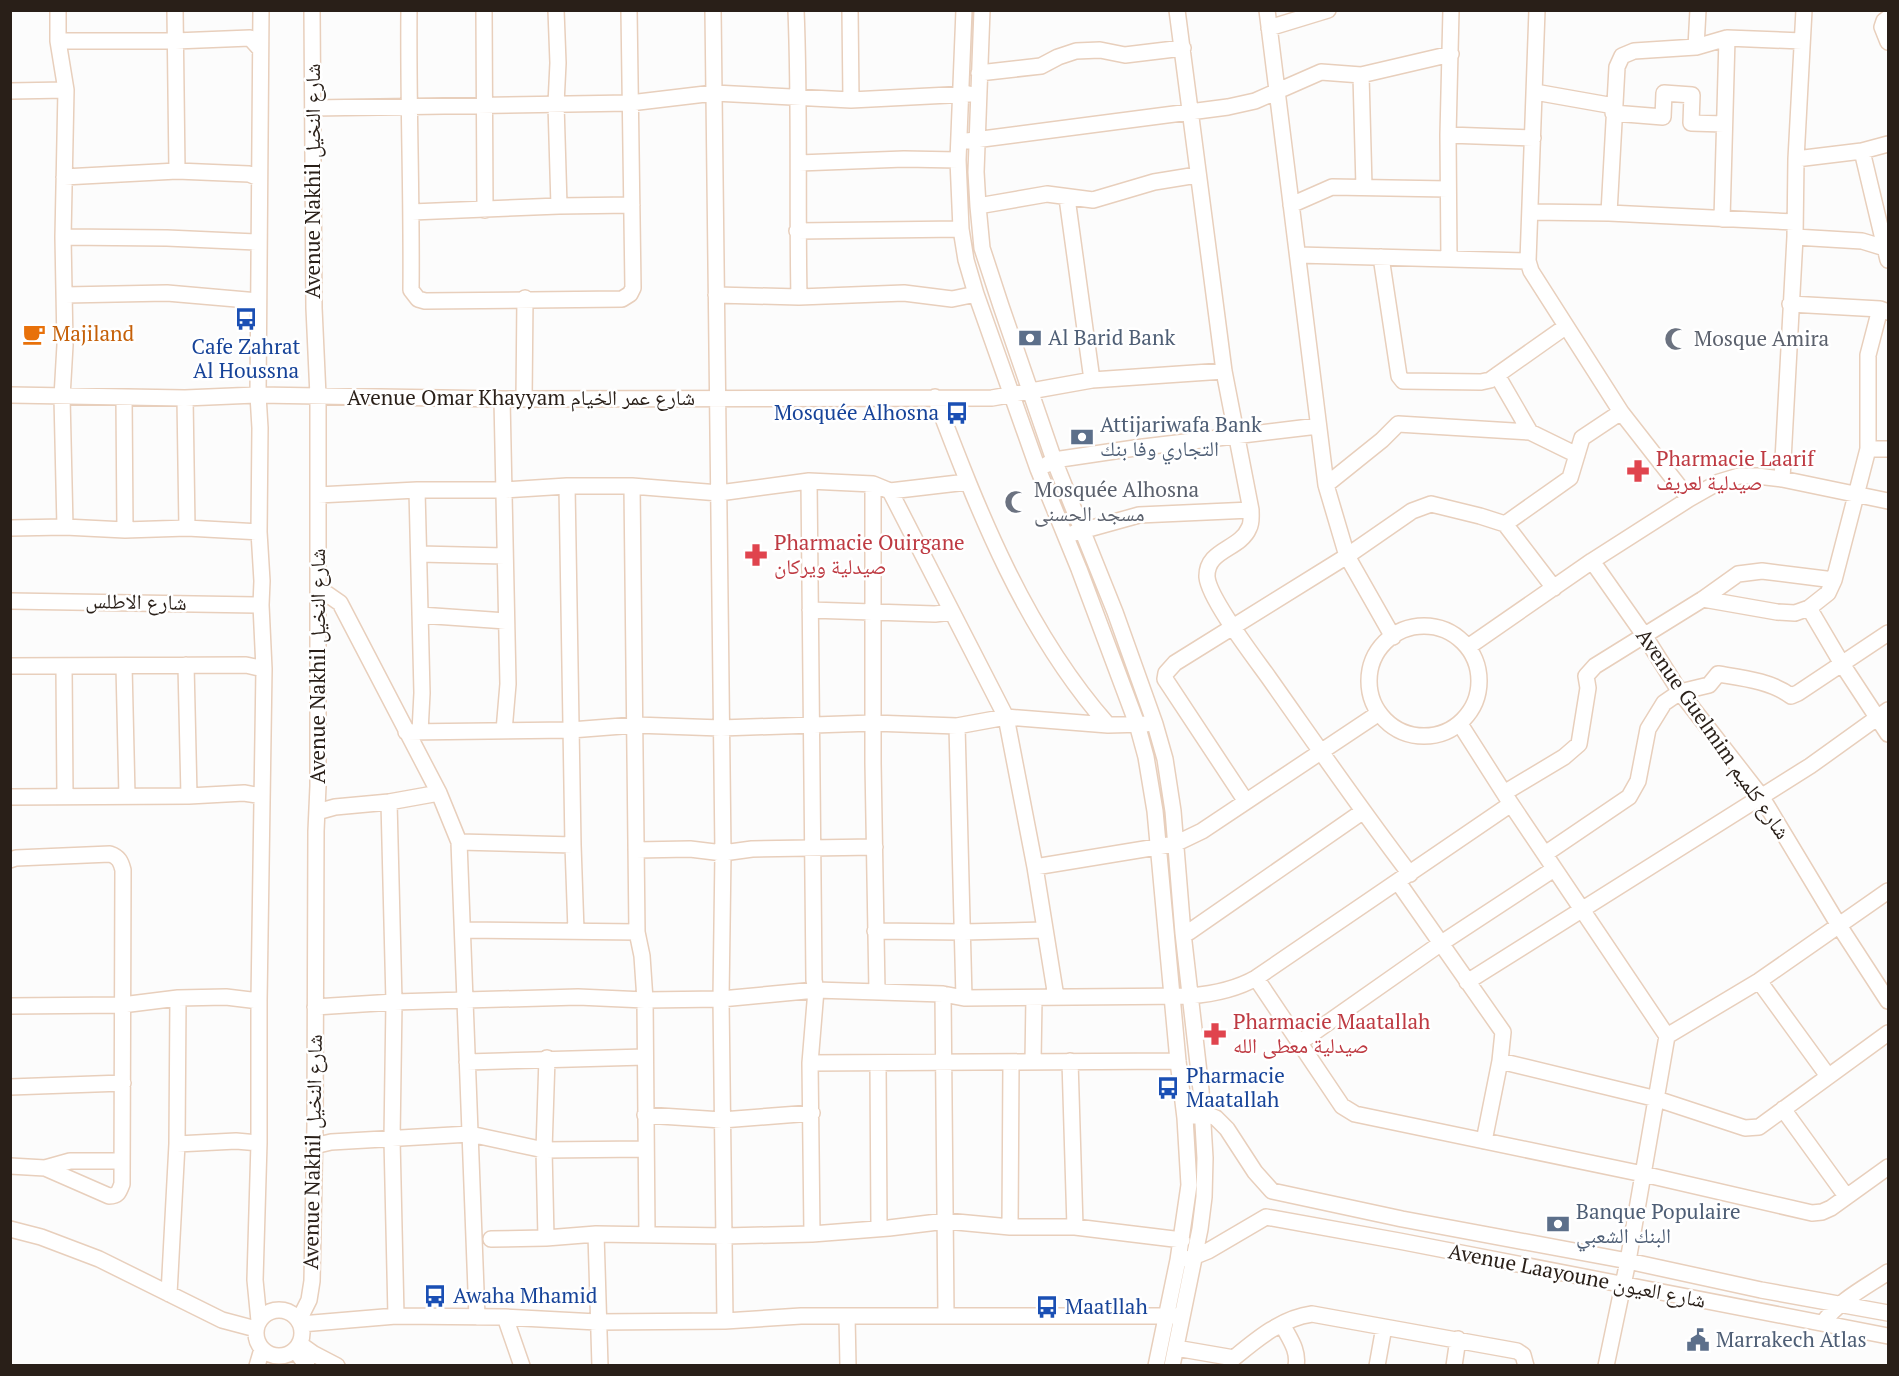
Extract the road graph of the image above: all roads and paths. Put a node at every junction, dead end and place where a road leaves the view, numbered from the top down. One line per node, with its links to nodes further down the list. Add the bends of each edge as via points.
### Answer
1 (58, 10): 25 (street)
2 (176, 10): 26 (street)
3 (261, 10): 30 (street)
4 (312, 10): 47 (street, Avenue Nakhil شارع النخيل)
5 (409, 10): 46 (street)
6 (484, 10): 45 (street)
7 (556, 10): 44 (street)
8 (629, 10): 43 (street)
9 (713, 10): 38 (street)
10 (796, 10): 41 (street)
11 (850, 10): 42 (street)
12 (964, 10): 39 (street)
13 (982, 10): 32 (street)
14 (1178, 10): 29 (street)
15 (1267, 10): 22 (street)
16 (1328, 10): 22 (street)
17 (1451, 10): 31 (street)
18 (1538, 10): 37 (street)
19 (1698, 10): 28 (street)
20 (1804, 10): 24 (street)
21 (1888, 18): 27 (street, via 1882,27)
22 (1269, 28): 35 (street)
23 (1728, 38): 24 (street); 28 (street); 50 (street)
24 (1802, 40): 57 (street)
25 (58, 41): 26 (street); 34 (street)
26 (175, 41): 30 (street, via 250,38); 60 (street)
27 (1888, 42)
28 (1696, 46): 48 (street, via 1634,51 1622,56 1617,67)
29 (1183, 48): 32 (street, via 1125,54 1076,51 1041,66); 49 (street)
30 (260, 49): 63 (street)
31 (1451, 54): 33 (street); 51 (street)
32 (979, 73): 40 (street)
33 (1361, 75): 35 (street, via 1321,72); 64 (street)
34 (66, 90): 36 (street); 62 (street)
35 (1277, 90): 49 (street, via 1255,101); 68 (street)
36 (10, 91)
37 (1535, 92): 48 (street); 52 (street)
38 (714, 93): 41 (street); 43 (street); 88 (street)
39 (961, 94): 40 (street); 42 (street); 54 (street)
40 (978, 94): 53 (street)
41 (800, 96): 42 (street); 59 (street)
42 (851, 100)
43 (630, 103): 44 (street); 67 (street)
44 (556, 104): 45 (street); 69 (street)
45 (485, 106): 46 (street); 71 (street)
46 (408, 107): 47 (street); 72 (street)
47 (313, 108): 102 (street, Avenue Nakhil شارع النخيل)
48 (1614, 110): 50 (street, via 1663,117 1664,93 1692,94 1691,123); 74 (street)
49 (1191, 112): 53 (street); 61 (street)
50 (1724, 124): 75 (street)
51 (1448, 135): 52 (street); 65 (street)
52 (1533, 138): 73 (street)
53 (977, 141): 54 (street); 70 (street)
54 (958, 142): 58 (street)
55 (1888, 144): 56 (street)
56 (1862, 152): 57 (street); 81 (street)
57 (1796, 159): 77 (street)
58 (958, 160): 59 (street); 76 (street)
59 (799, 163): 78 (street)
60 (177, 171): 62 (street); 63 (street, via 249,174)
61 (1197, 175): 66 (street, via 1154,182 1093,200); 95 (street)
62 (64, 177): 79 (street)
63 (259, 178): 80 (street)
64 (1364, 187): 65 (street); 68 (street, via 1332,187)
65 (1448, 189): 84 (street)
66 (1067, 198): 70 (street, via 1039,195); 97 (street)
67 (632, 205): 69 (street); 90 (street, via 630,294 622,299)
68 (1291, 205): 82 (street)
69 (559, 206): 71 (street)
70 (978, 206): 98 (street, via 987,266)
71 (485, 210): 72 (street)
72 (412, 212): 90 (street, via 411,290 418,299)
73 (1530, 212): 74 (street); 85 (street)
74 (1609, 213): 75 (street)
75 (1722, 219): 77 (street)
76 (961, 229): 78 (street); 86 (street)
77 (1795, 230): 81 (street, via 1862,241); 92 (street)
78 (797, 231): 89 (street)
79 (63, 237): 80 (street); 87 (street)
80 (258, 242): 91 (street)
81 (1887, 251)
82 (1298, 255): 83 (street); 111 (street)
83 (1381, 257): 84 (street); 96 (street, via 1399,376 1403,381 1481,382)
84 (1449, 259): 85 (street)
85 (1528, 261): 94 (street)
86 (976, 294): 89 (street, via 952,299 904,293); 101 (street)
87 (64, 295): 91 (street, via 167,293); 103 (street)
88 (716, 295): 89 (street); 107 (street)
89 (799, 297)
90 (525, 298): 109 (street)
91 (258, 301): 100 (street)
92 (1790, 304): 93 (street); 119 (street)
93 (1884, 310): 114 (street, via 1868,354)
94 (1565, 327): 96 (street); 110 (street)
95 (1224, 371): 97 (street, Avenue Omar Khayyam شارع عمر الخيام); 113 (street)
96 (1497, 375): 112 (street)
97 (1092, 380): 98 (street, Avenue Omar Khayyam شارع عمر الخيام)
98 (1030, 392): 101 (street, Avenue Omar Khayyam شارع عمر الخيام); 117 (street)
99 (10, 395): 103 (street, Avenue Omar Khayyam شارع عمر الخيام)
100 (258, 395): 102 (street, Avenue Omar Khayyam شارع عمر الخيام); 106 (street, Avenue Omar Khayyam شارع عمر الخيام); 141 (street)
101 (1012, 395): 105 (street, Avenue Omar Khayyam شارع عمر الخيام); 118 (street)
102 (318, 396): 108 (street, Avenue Omar Khayyam شارع عمر الخيام); 130 (street, Avenue Nakhil شارع النخيل)
103 (62, 397): 104 (street, Avenue Omar Khayyam شارع عمر الخيام); 136 (street)
104 (124, 397): 106 (street, Avenue Omar Khayyam شارع عمر الخيام); 139 (street)
105 (935, 397): 107 (street, Avenue Omar Khayyam شارع عمر الخيام); 121 (street)
106 (185, 398): 138 (street)
107 (718, 398): 109 (street, Avenue Omar Khayyam شارع عمر الخيام); 129 (street)
108 (502, 399): 109 (street, Avenue Omar Khayyam شارع عمر الخيام); 127 (street)
109 (524, 399)
110 (1621, 412): 116 (street, via 1582,438); 132 (street)
111 (1318, 426): 113 (street); 123 (street)
112 (1530, 432): 116 (street); 123 (street, via 1398,424)
113 (1237, 435): 117 (street); 134 (street)
114 (1868, 449): 115 (street); 131 (street)
115 (1888, 449)
116 (1577, 455): 135 (street, via 1570,478)
117 (1054, 460): 118 (street); 140 (street)
118 (1038, 469): 142 (street)
119 (1782, 479): 131 (street); 132 (street, via 1739,476)
120 (809, 481): 122 (street); 129 (street); 154 (street)
121 (967, 482): 128 (street); 180 (street, via 1039,631)
122 (873, 484): 128 (street); 155 (street)
123 (1326, 485): 145 (street)
124 (567, 486): 125 (street); 127 (street); 183 (street)
125 (632, 486): 129 (street); 179 (street)
126 (417, 490): 127 (street); 130 (street); 143 (street)
127 (505, 490): 144 (street)
128 (890, 491): 156 (street)
129 (719, 493): 182 (street)
130 (318, 495): 149 (street, Avenue Nakhil شارع النخيل)
131 (1855, 495): 133 (street); 147 (street)
132 (1689, 499): 146 (street)
133 (1888, 501)
134 (1251, 510): 140 (street, via 1139,515); 159 (street, via 1249,529 1217,554 1207,569 1210,590)
135 (1505, 524): 145 (street, via 1431,504 1412,511); 148 (street)
136 (65, 527): 137 (street); 139 (street)
137 (10, 528)
138 (187, 528): 139 (street); 141 (street)
139 (124, 530)
140 (1082, 530): 142 (street); 177 (street)
141 (259, 532): 152 (street)
142 (1066, 537): 176 (street)
143 (419, 554): 144 (street); 157 (street)
144 (505, 556): 158 (street)
145 (1347, 556): 159 (street); 162 (street)
146 (1592, 561): 148 (street); 161 (street, Avenue Guelmim شارع كلميم)
147 (1834, 580): 150 (street, via 1748,571); 153 (street, via 1828,593)
148 (1554, 588): 163 (street)
149 (319, 597): 185 (street, via 327,594 340,603); 198 (street, Avenue Nakhil شارع النخيل)
150 (1703, 599): 153 (street, via 1777,612 1795,613); 161 (street)
151 (10, 601): 152 (street, شارع الاطلس)
152 (261, 605): 169 (street)
153 (1809, 608): 164 (street)
154 (810, 610): 155 (street); 175 (street)
155 (873, 611): 156 (street); 174 (street)
156 (951, 612): 173 (street)
157 (420, 615): 158 (street); 185 (street, via 422,693)
158 (506, 621): 184 (street, via 508,684)
159 (1233, 627): 187 (street); 196 (street, via 1175,663 1165,680)
160 (1888, 633): 164 (street)
161 (1644, 634): 170 (street, Avenue Guelmim شارع كلميم); 195 (street, via 1586,676 1588,688 1579,744)
162 (1393, 637): 163 (street, via 1406,628 1440,627); 171 (street, via 1378,648 1371,663 1368,680)
163 (1468, 647): 178 (street, via 1477,663 1479,680 1477,697)
164 (1842, 664): 170 (street, via 1791,696 1749,679 1718,674 1709,685); 172 (street)
165 (186, 665): 167 (street); 169 (street, via 246,665); 191 (street)
166 (10, 666): 168 (street)
167 (124, 666): 168 (street); 190 (street)
168 (64, 667): 189 (street)
169 (264, 669): 192 (street)
170 (1680, 692): 193 (street, Avenue Guelmim شارع كلميم); 208 (street, via 1664,704 1648,729 1638,781 1629,797)
171 (1378, 713): 178 (street, via 1390,725 1423,736 1441,734); 187 (street)
172 (1883, 714): 186 (street); 193 (street)
173 (1006, 717): 180 (street); 181 (street); 210 (street)
174 (873, 723): 175 (street); 181 (street); 203 (street)
175 (811, 724): 182 (street); 205 (street)
176 (1137, 724): 177 (street); 180 (street); 204 (street, via 1146,757)
177 (1155, 724): 201 (street, via 1165,759)
178 (1460, 724): 195 (street)
179 (634, 725): 182 (street); 183 (street); 206 (street)
180 (1108, 725)
181 (957, 726): 221 (street)
182 (722, 728): 207 (street)
183 (571, 730): 184 (street); 202 (street)
184 (504, 731): 185 (street)
185 (413, 732): 188 (street)
186 (1888, 734)
187 (1320, 751): 196 (street); 199 (street)
188 (439, 793): 197 (street); 200 (street)
189 (65, 796): 190 (street); 194 (street)
190 (127, 796): 191 (street)
191 (189, 796): 192 (street)
192 (262, 796): 238 (street)
193 (1761, 796): 214 (street); 215 (street, Avenue Guelmim شارع كلميم)
194 (10, 797)
195 (1507, 799): 208 (street); 212 (street)
196 (1245, 800): 201 (street, via 1202,831)
197 (389, 802): 198 (street); 240 (street)
198 (317, 812): 244 (street, Avenue Nakhil شارع النخيل)
199 (1362, 812): 212 (street); 222 (street)
200 (459, 842): 202 (street); 216 (street)
201 (1175, 844): 204 (street); 222 (street)
202 (573, 845): 219 (street)
203 (875, 847): 205 (street); 217 (street)
204 (1158, 848): 210 (street); 231 (street)
205 (813, 849): 207 (street); 227 (street)
206 (636, 850): 207 (street); 220 (street)
207 (723, 853): 236 (street)
208 (1545, 854): 211 (street)
209 (10, 860): 242 (street, via 117,856 123,870)
210 (1035, 867): 218 (street)
211 (1554, 868): 214 (street); 223 (street)
212 (1404, 878): 223 (street); 224 (street)
213 (1888, 891): 215 (street)
214 (1582, 910): 226 (street); 246 (street)
215 (1838, 924): 225 (street); 239 (street, Avenue Guelmim شارع كلميم)
216 (463, 930): 219 (street); 241 (street)
217 (875, 930): 221 (street); 228 (street)
218 (1044, 930): 221 (street); 235 (street)
219 (576, 932): 220 (street)
220 (637, 932): 237 (street)
221 (963, 932): 233 (street)
222 (1183, 933): 230 (street)
223 (1440, 944): 226 (street); 247 (street)
224 (1256, 978): 230 (street, via 1227,990); 247 (street)
225 (1759, 981): 246 (street); 259 (street)
226 (1467, 982): 252 (street, via 1503,1032)
227 (816, 990): 228 (street); 236 (street); 257 (street)
228 (877, 991): 229 (street)
229 (943, 994): 233 (street); 254 (street)
230 (1190, 996): 231 (street); 265 (street)
231 (1173, 997): 235 (street); 251 (street)
232 (178, 998): 238 (street); 242 (street); 273 (street)
233 (964, 998): 234 (street)
234 (1034, 998): 235 (street); 256 (street)
235 (1056, 998)
236 (721, 999): 237 (street); 268 (street)
237 (645, 1000): 241 (street, via 578,997); 248 (street)
238 (259, 1001): 272 (street)
239 (1888, 1001)
240 (394, 1002): 241 (street); 244 (street); 270 (street)
241 (464, 1002): 253 (street)
242 (122, 1005): 243 (street); 260 (street)
243 (10, 1006)
244 (315, 1007): 274 (street, Avenue Nakhil شارع النخيل)
245 (1888, 1033): 259 (street)
246 (1667, 1036): 262 (street)
247 (1299, 1043): 271 (street, via 1342,1106 1355,1114)
248 (645, 1057): 249 (street); 266 (street)
249 (548, 1058): 253 (street); 276 (street)
250 (1070, 1061): 251 (street); 256 (street); 287 (street)
251 (1178, 1061): 267 (street)
252 (1500, 1061): 262 (street); 271 (street)
253 (467, 1062): 269 (street)
254 (944, 1062): 255 (street); 258 (street); 285 (street)
255 (1011, 1062): 256 (street); 286 (street)
256 (1033, 1062)
257 (810, 1063): 258 (street); 264 (street)
258 (878, 1063): 288 (street)
259 (1828, 1076): 263 (street)
260 (123, 1083): 261 (street); 277 (street)
261 (10, 1087)
262 (1657, 1099): 263 (street, via 1745,1128 1759,1127); 281 (street)
263 (1783, 1109): 283 (street)
264 (812, 1113): 268 (street); 292 (street)
265 (1203, 1114): 267 (street); 282 (street, via 1216,1118 1227,1129); 297 (street, via 1204,1197)
266 (645, 1115): 268 (street); 275 (street)
267 (1185, 1118): 296 (street, via 1189,1185)
268 (722, 1120): 293 (street)
269 (470, 1134): 270 (street); 276 (street); 309 (street)
270 (392, 1139): 274 (street); 307 (street)
271 (1484, 1141): 281 (street)
272 (259, 1143): 273 (street); 317 (street, via 255,1280)
273 (177, 1144): 302 (street)
274 (314, 1146): 313 (street, Avenue Nakhil شارع النخيل, via 312,1281)
275 (645, 1149): 276 (street); 291 (street)
276 (544, 1150): 294 (street)
277 (123, 1161): 280 (street, via 70,1161); 280 (street, via 122,1184 115,1196)
278 (10, 1166): 280 (street)
279 (1888, 1167): 283 (street)
280 (45, 1168)
281 (1643, 1174): 283 (street, via 1812,1213 1831,1208); 299 (street)
282 (1272, 1191): 284 (street); 299 (street, Avenue Laayoune شارع العيون)
283 (1846, 1196)
284 (1266, 1217): 297 (street); 301 (street, Avenue Laayoune شارع العيون)
285 (946, 1221): 286 (street); 288 (street); 305 (street)
286 (1010, 1227): 287 (street)
287 (1075, 1227): 296 (street)
288 (879, 1228): 292 (street)
289 (10, 1229): 302 (street, via 99,1259)
290 (596, 1234): 291 (street); 294 (street); 314 (street)
291 (647, 1234): 293 (street)
292 (812, 1234): 293 (street)
293 (725, 1236): 312 (street)
294 (546, 1238): 295 (street)
295 (491, 1239)
296 (1182, 1240): 298 (street)
297 (1195, 1257): 298 (street); 311 (street)
298 (1178, 1260): 306 (street)
299 (1628, 1261): 301 (street); 303 (street, Avenue Laayoune شارع العيون)
300 (1888, 1272): 303 (street)
301 (1623, 1285): 315 (street, Avenue Laayoune شارع العيون); 338 (street)
302 (169, 1294): 317 (street, via 222,1320)
303 (1841, 1304): 304 (street, Avenue Laayoune شارع العيون); 315 (street)
304 (1884, 1309): 319 (street, via 1863,1321)
305 (946, 1315): 306 (street); 308 (street)
306 (1167, 1315): 311 (street); 332 (street)
307 (396, 1316): 309 (street); 313 (street)
308 (847, 1316): 312 (street); 331 (street)
309 (477, 1317): 310 (street)
310 (506, 1317): 314 (street); 329 (street)
311 (1184, 1317): 323 (street)
312 (725, 1321): 314 (street)
313 (300, 1322): 317 (street, via 291,1312 281,1309 266,1313); 322 (street, via 303,1334)
314 (597, 1323): 330 (street)
315 (1822, 1323): 319 (street, Avenue Laayoune شارع العيون)
316 (1282, 1324): 318 (street, via 1312,1314); 325 (street, via 1258,1339); 334 (street, via 1295,1347)
317 (258, 1325): 324 (street, via 257,1340)
318 (1384, 1326): 321 (street); 335 (street)
319 (1857, 1330): 320 (street, Avenue Laayoune شارع العيون)
320 (1888, 1336)
321 (1458, 1339): 336 (street); 337 (street, via 1517,1351)
322 (298, 1347): 324 (street, via 279,1356); 326 (street); 328 (street)
323 (1176, 1348): 325 (street); 333 (street)
324 (262, 1349): 327 (street)
325 (1236, 1362)
326 (325, 1363)
327 (257, 1365)
328 (307, 1365)
329 (522, 1365)
330 (600, 1365)
331 (848, 1365)
332 (1156, 1365)
333 (1172, 1365)
334 (1296, 1365)
335 (1377, 1365)
336 (1454, 1365)
337 (1526, 1365)
338 (1608, 1365)

